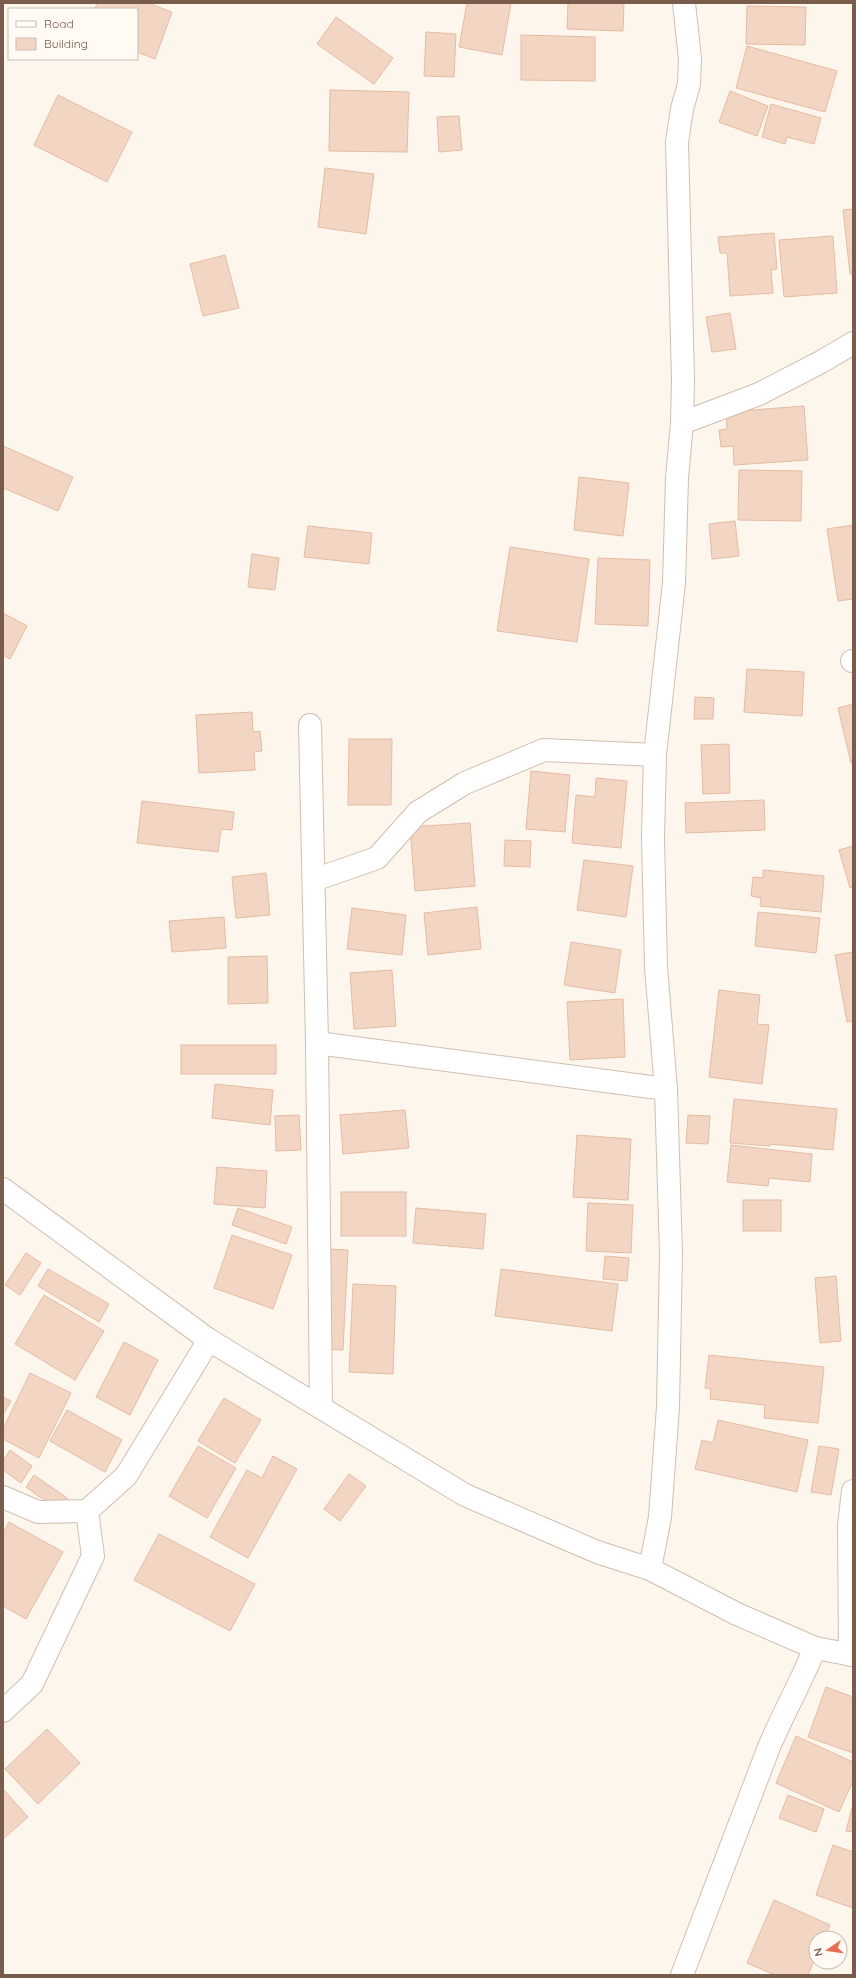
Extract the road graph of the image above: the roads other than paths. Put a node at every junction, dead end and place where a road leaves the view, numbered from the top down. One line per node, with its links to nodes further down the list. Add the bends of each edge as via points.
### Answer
1 (684, 3): 3 (street, via 690,59 689,84 677,142)
2 (853, 342): 3 (street, via 821,362 759,394)
3 (682, 423): 5 (street, via 677,478 674,583)
4 (310, 725): 6 (street)
5 (655, 755): 6 (street, via 544,750 465,783 418,812 376,858); 8 (street, via 653,838 656,967)
6 (314, 880): 7 (street)
7 (317, 1043): 8 (street); 11 (street)
8 (666, 1089): 15 (street, via 671,1254 668,1407 660,1517)
9 (3, 1189): 10 (street)
10 (209, 1340): 11 (street); 14 (street, via 126,1476)
11 (321, 1407): 15 (street, via 465,1495 597,1552)
12 (853, 1491): 17 (street, via 849,1524)
13 (3, 1497): 14 (street, via 38,1512)
14 (87, 1511): 18 (street, via 93,1556 32,1684)
15 (650, 1569): 16 (street, via 737,1614)
16 (815, 1648): 17 (street); 19 (street, via 769,1747)
17 (851, 1655)
18 (3, 1711)
19 (682, 1975)

